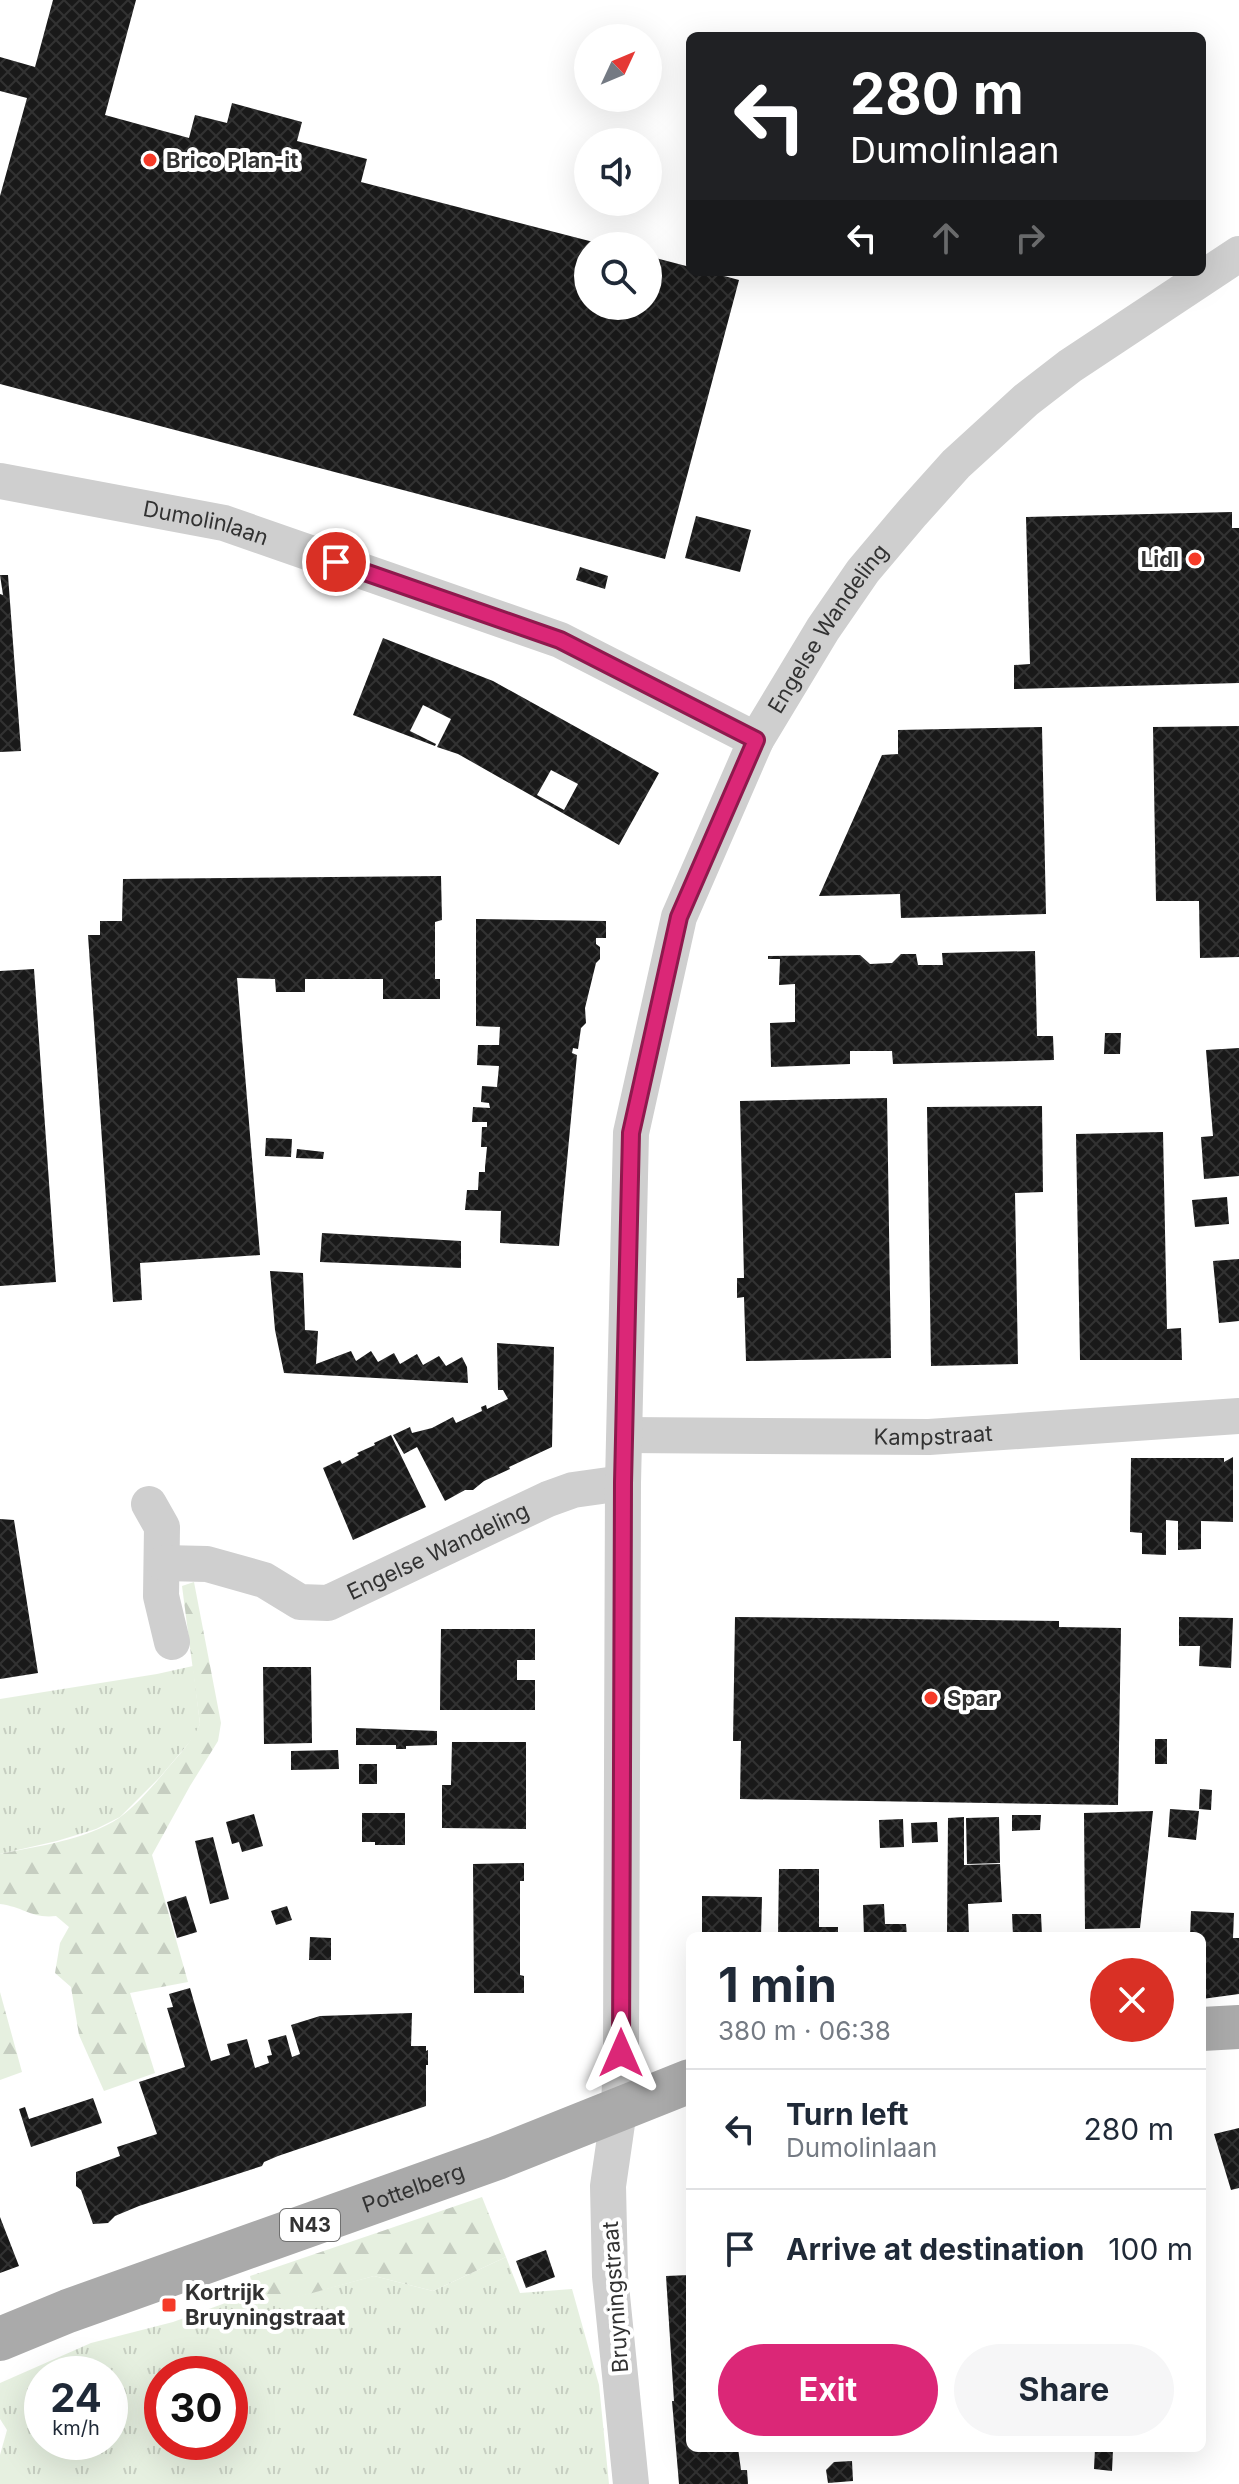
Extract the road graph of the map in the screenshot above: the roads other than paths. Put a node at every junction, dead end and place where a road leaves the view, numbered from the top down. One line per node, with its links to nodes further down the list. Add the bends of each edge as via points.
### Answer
1 (1239, 254): 2 (street, Engelse Wandeling)
2 (1206, 276)
3 (1206, 276): 5 (street, Engelse Wandeling, via 1070,366 956,464 863,571)
4 (0, 481): 5 (street, Dumolinlaan, via 239,528 560,640)
5 (756, 740): 7 (street, Engelse Wandeling, via 679,917 631,1133)
6 (1239, 1416): 7 (street, Kampstraat, via 929,1437)
7 (625, 1435): 8 (street, Engelse Wandeling)
8 (623, 1483): 10 (street, Engelse Wandeling, via 548,1499 328,1603 300,1602 264,1580 207,1564); 15 (street, Engelse Wandeling)
9 (149, 1504): 10 (street, via 162,1527)
10 (164, 1563): 11 (street, via 161,1596)
11 (172, 1642)
12 (1239, 2027): 13 (main road)
13 (1206, 2029)
14 (686, 2083): 15 (main road, Pottelberg / N43)
15 (619, 2110): 16 (main road, Pottelberg / N43); 17 (street, Bruyningstraat, via 608,2186 610,2276)
16 (0, 2339)
17 (631, 2484)

